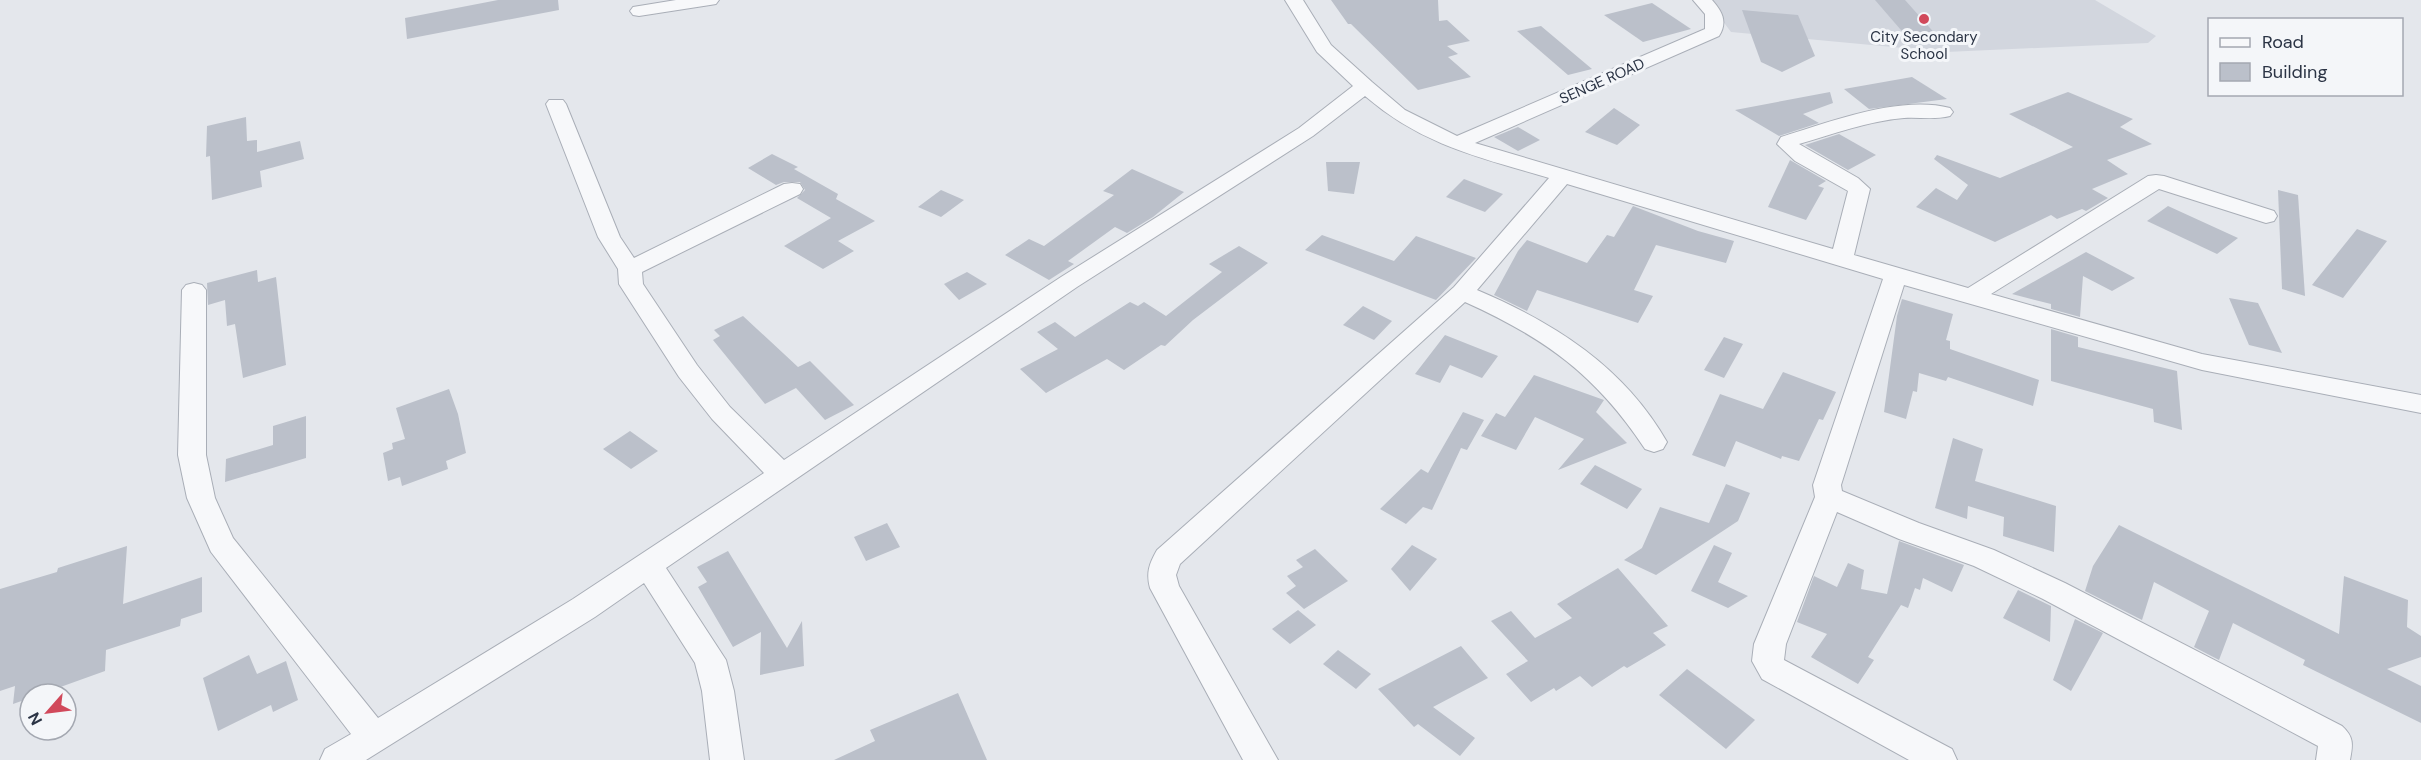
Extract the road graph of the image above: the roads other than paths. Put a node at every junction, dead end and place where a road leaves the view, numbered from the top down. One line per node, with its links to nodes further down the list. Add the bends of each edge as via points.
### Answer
1 (710, 0): 4 (street)
2 (1294, 0): 5 (street, via 1324,48)
3 (1702, 0): 8 (street, SENGE ROAD, via 1715,15 1717,24 1713,32)
4 (639, 11)
5 (1365, 86): 8 (street, via 1398,114); 20 (street, via 1306,132 1069,282)
6 (556, 104): 13 (street, via 609,237)
7 (1943, 112): 12 (street, via 1903,112 1788,141 1786,144 1794,150 1837,172 1859,189)
8 (1455, 144): 9 (street)
9 (1562, 176): 12 (street); 16 (street)
10 (792, 189): 13 (street)
11 (2266, 216): 17 (street, via 2156,181)
12 (1842, 259): 14 (street)
13 (630, 269): 20 (street, via 631,284 688,371 721,413)
14 (1896, 275): 17 (street); 21 (street, via 1827,485)
15 (194, 290): 23 (street, via 192,455 201,498 220,544)
16 (1462, 292): 19 (street, via 1537,327 1589,363 1638,415); 26 (street, via 1167,558 1161,575 1165,588)
17 (1970, 297): 18 (street, via 2202,362)
18 (2421, 405)
19 (1654, 442)
20 (783, 475): 22 (street)
21 (1829, 497): 27 (street, via 1770,644 1769,665); 28 (street, via 1984,558 2054,591 2330,735 2337,743)
22 (648, 565): 23 (street); 25 (street, via 710,660)
23 (374, 738): 24 (street)
24 (337, 760)
25 (727, 760)
26 (1261, 760)
27 (1940, 760)
28 (2333, 760)

